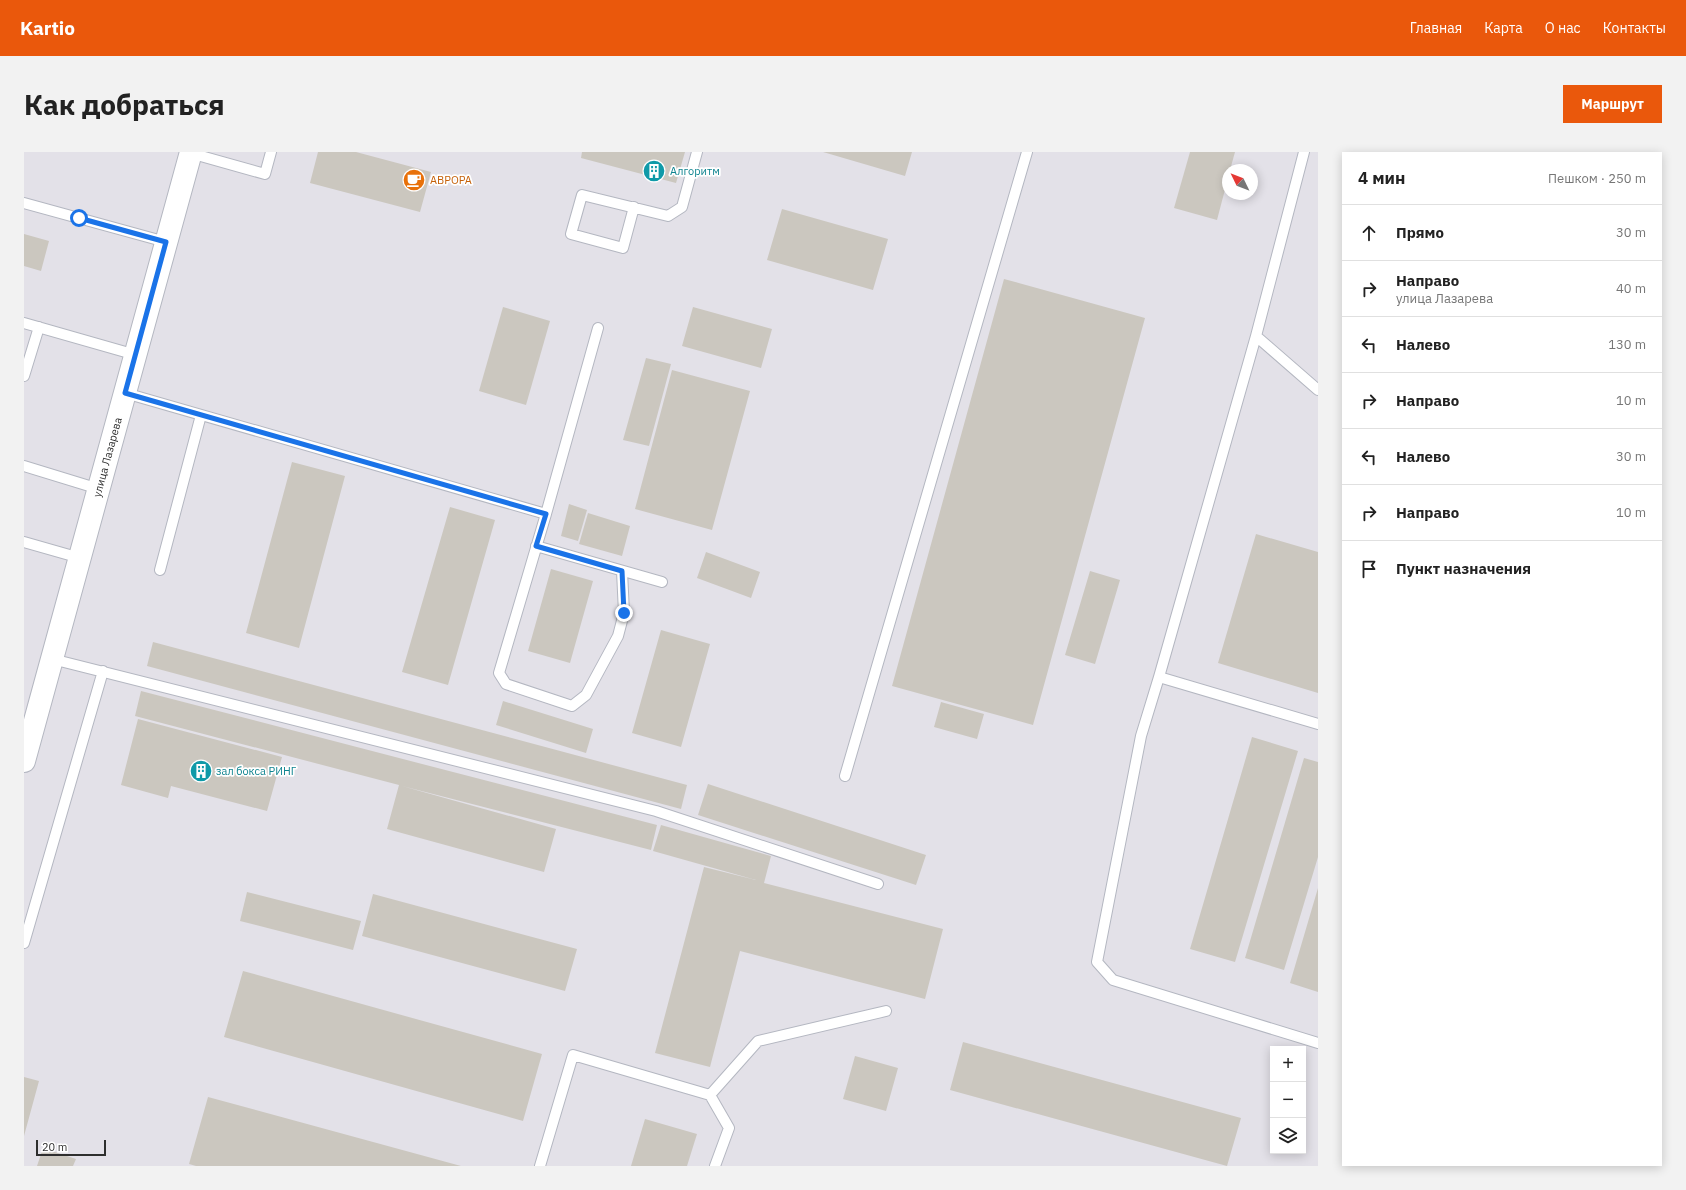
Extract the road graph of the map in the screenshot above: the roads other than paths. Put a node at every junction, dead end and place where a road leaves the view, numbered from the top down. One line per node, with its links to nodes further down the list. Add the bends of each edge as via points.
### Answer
1 (190, 152): 2 (lane, via 265,174); 8 (main road, улица Лазарева)
2 (271, 152)
3 (697, 152): 7 (lane, via 682,207 668,216)
4 (1027, 152): 33 (lane)
5 (1304, 152): 12 (lane)
6 (24, 203): 8 (lane)
7 (634, 207): 7 (lane, via 623,248 571,234 582,195)
8 (166, 242): 13 (main road, улица Лазарева)
9 (24, 323): 10 (lane)
10 (39, 327): 13 (lane); 14 (lane)
11 (598, 328): 20 (lane)
12 (1256, 336): 15 (lane); 29 (lane)
13 (136, 354): 16 (main road, улица Лазарева)
14 (24, 376)
15 (1318, 390)
16 (125, 393): 17 (lane); 19 (main road, улица Лазарева)
17 (201, 415): 20 (lane); 24 (lane)
18 (24, 466): 19 (lane)
19 (99, 489): 23 (main road, улица Лазарева)
20 (546, 514): 22 (lane)
21 (24, 542): 23 (lane)
22 (536, 546): 25 (lane); 25 (lane, via 499,673 506,684 572,706 586,695 618,636 624,613)
23 (80, 558): 27 (main road, улица Лазарева)
24 (160, 570)
25 (622, 571): 26 (lane)
26 (662, 582)
27 (52, 658): 28 (lane); 31 (main road, улица Лазарева)
28 (103, 671): 34 (lane, via 656,811); 35 (lane)
29 (1159, 677): 30 (lane); 37 (lane, via 1141,736 1097,962 1113,980)
30 (1318, 724)
31 (27, 736): 32 (main road, улица Лазарева)
32 (24, 761)
33 (845, 776)
34 (878, 884)
35 (24, 943)
36 (886, 1011): 38 (lane, via 758,1041)
37 (1318, 1043)
38 (710, 1094): 39 (lane, via 572,1055); 40 (lane, via 728,1128)
39 (540, 1166)
40 (714, 1166)

